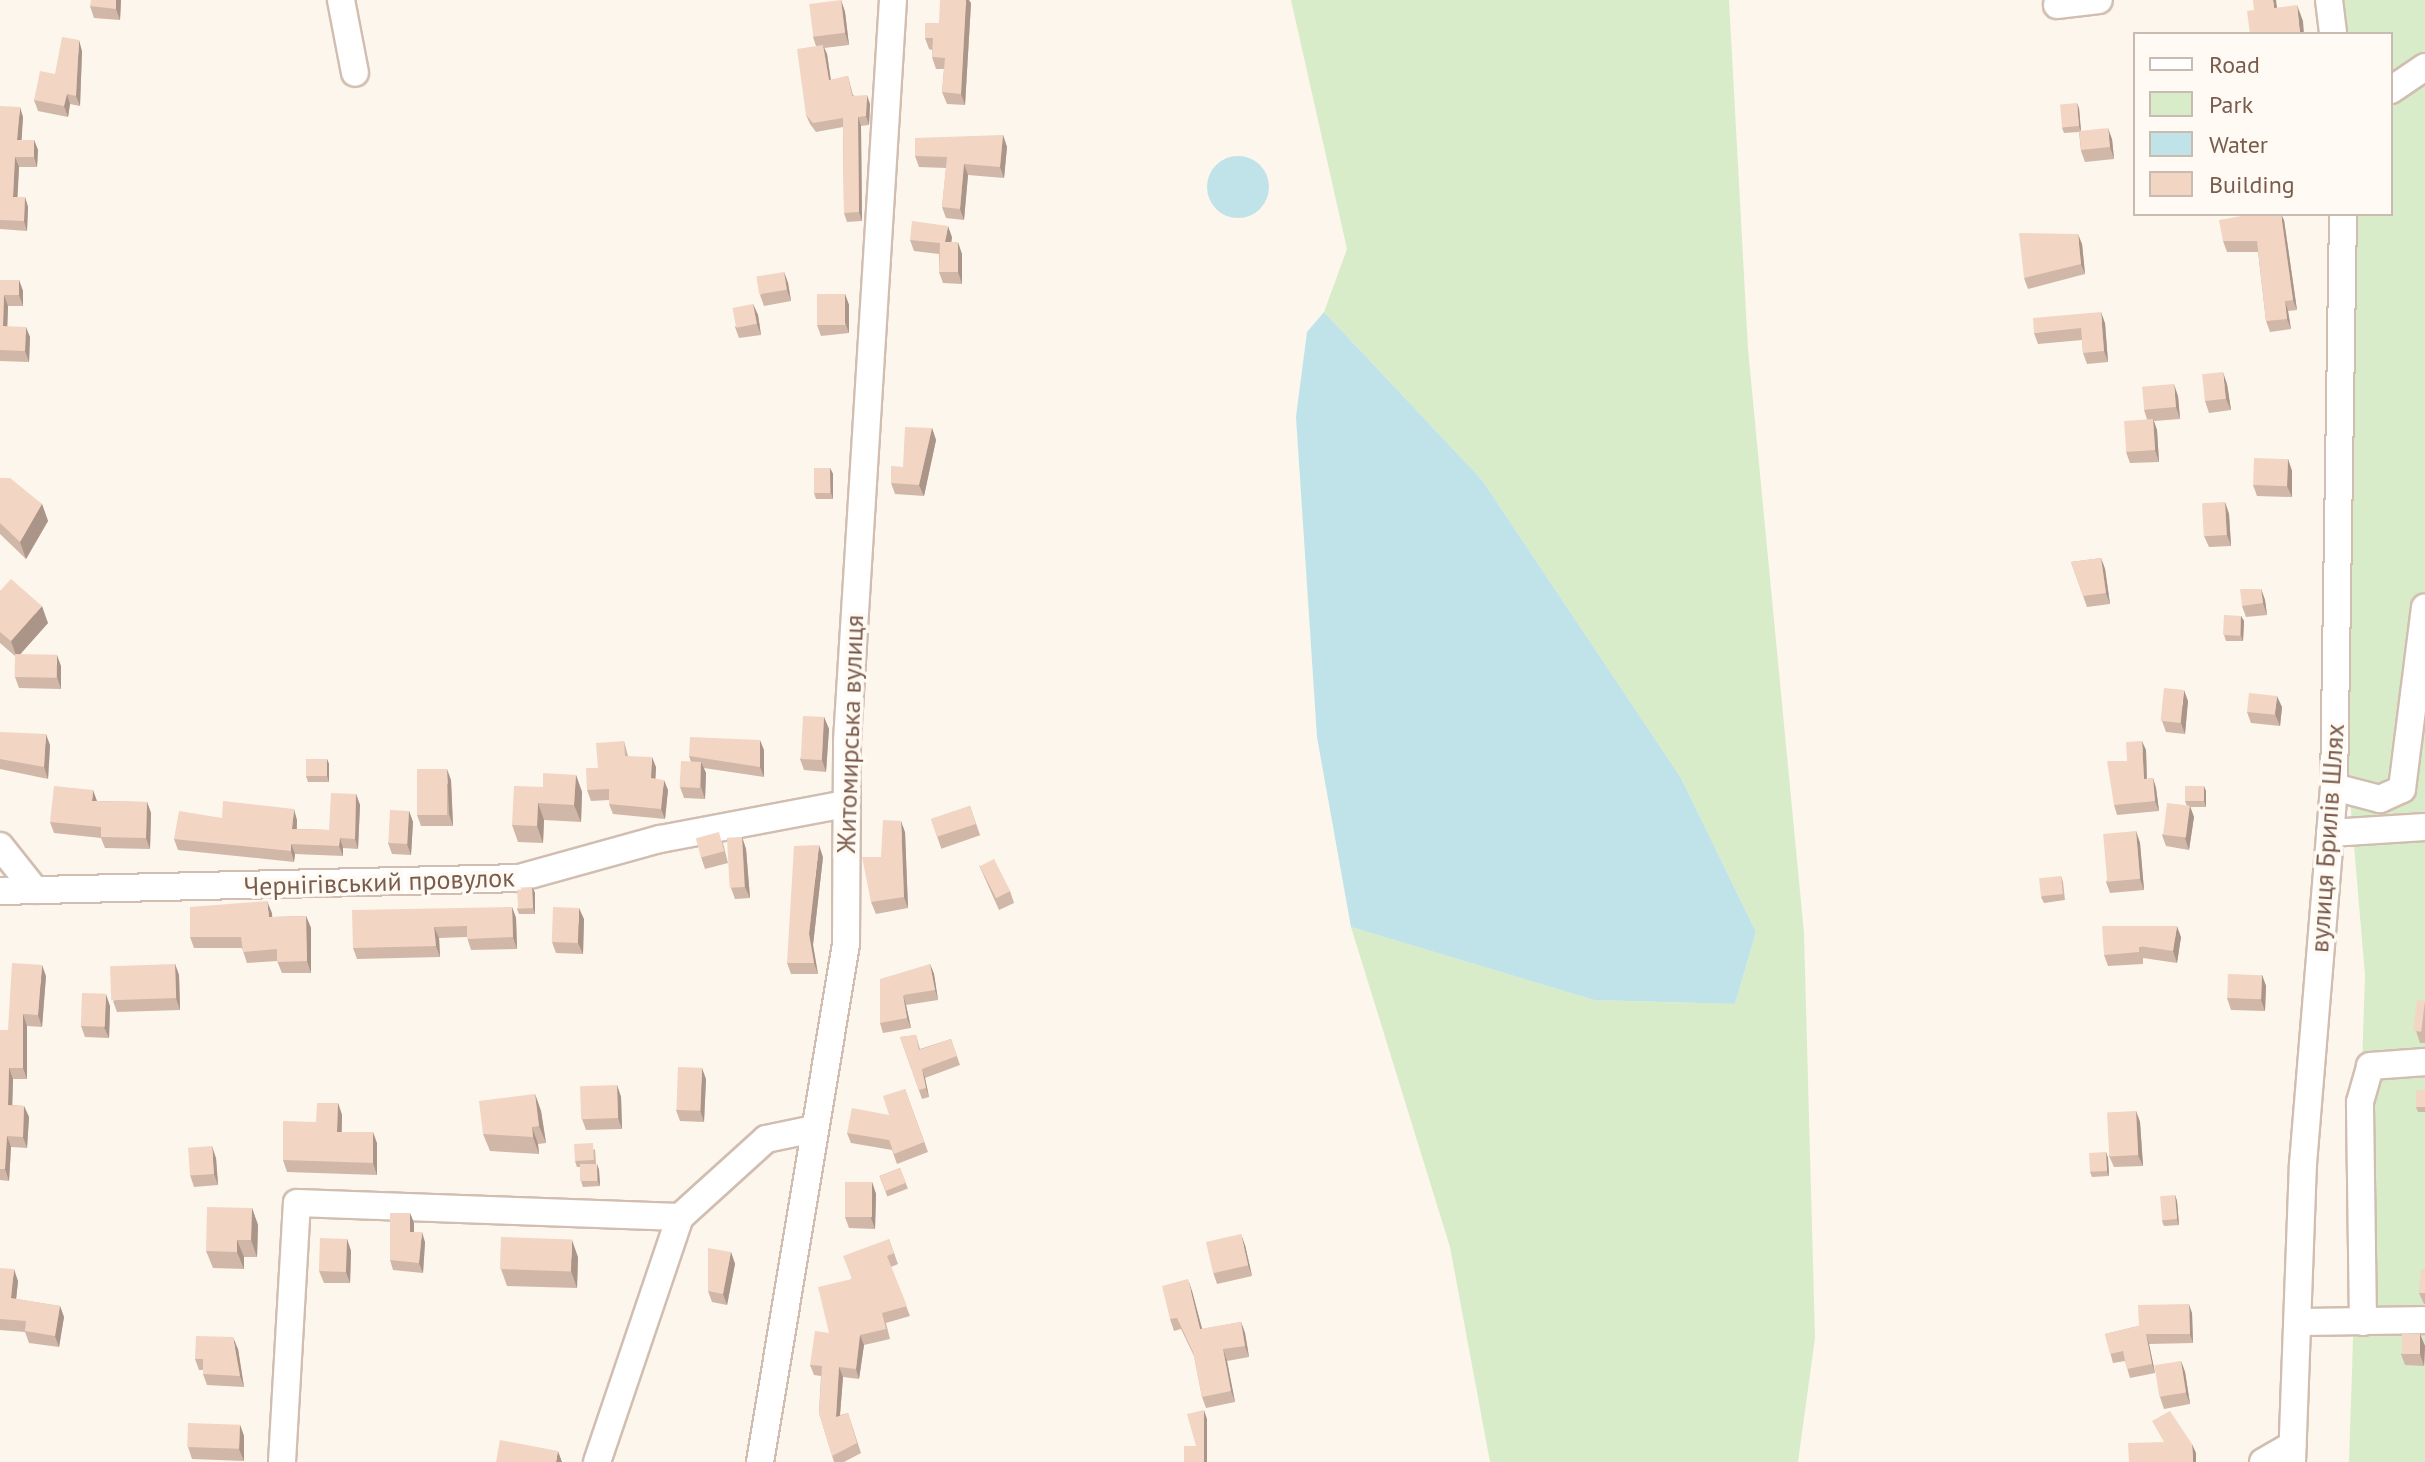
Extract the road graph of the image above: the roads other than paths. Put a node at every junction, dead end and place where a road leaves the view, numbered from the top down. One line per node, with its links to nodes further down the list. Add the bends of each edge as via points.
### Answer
1 (341, 0): 8 (street)
2 (893, 0): 13 (street, Житомирська вулиця)
3 (2099, 0): 5 (street)
4 (2329, 0): 6 (street)
5 (2057, 5)
6 (2333, 32)
7 (2425, 67): 9 (street)
8 (355, 73)
9 (2393, 89)
10 (2343, 216): 12 (street, вулиця Брилів Шлях)
11 (2425, 607): 12 (street, via 2402,789 2380,799)
12 (2334, 787): 15 (street, вулиця Брилів Шлях)
13 (846, 804): 17 (street, Чернігівський провулок, via 660,839 519,878); 20 (street, Житомирська вулиця, via 846,944)
14 (2425, 827): 15 (street)
15 (2330, 833): 23 (street, вулиця Брилів Шлях, via 2303,1164)
16 (0, 846): 17 (street)
17 (35, 890): 18 (street, Чернігівський провулок)
18 (0, 891)
19 (2425, 1062): 24 (street, via 2370,1066 2360,1102)
20 (814, 1129): 21 (street, via 766,1139); 28 (street, Житомирська вулиця)
21 (680, 1217): 26 (street, via 297,1203); 27 (street)
22 (2425, 1320): 24 (street)
23 (2302, 1322): 24 (street); 25 (street, вулиця Брилів Шлях)
24 (2363, 1322)
25 (2292, 1453): 29 (street)
26 (282, 1462)
27 (597, 1462)
28 (760, 1462)
29 (2263, 1462)

